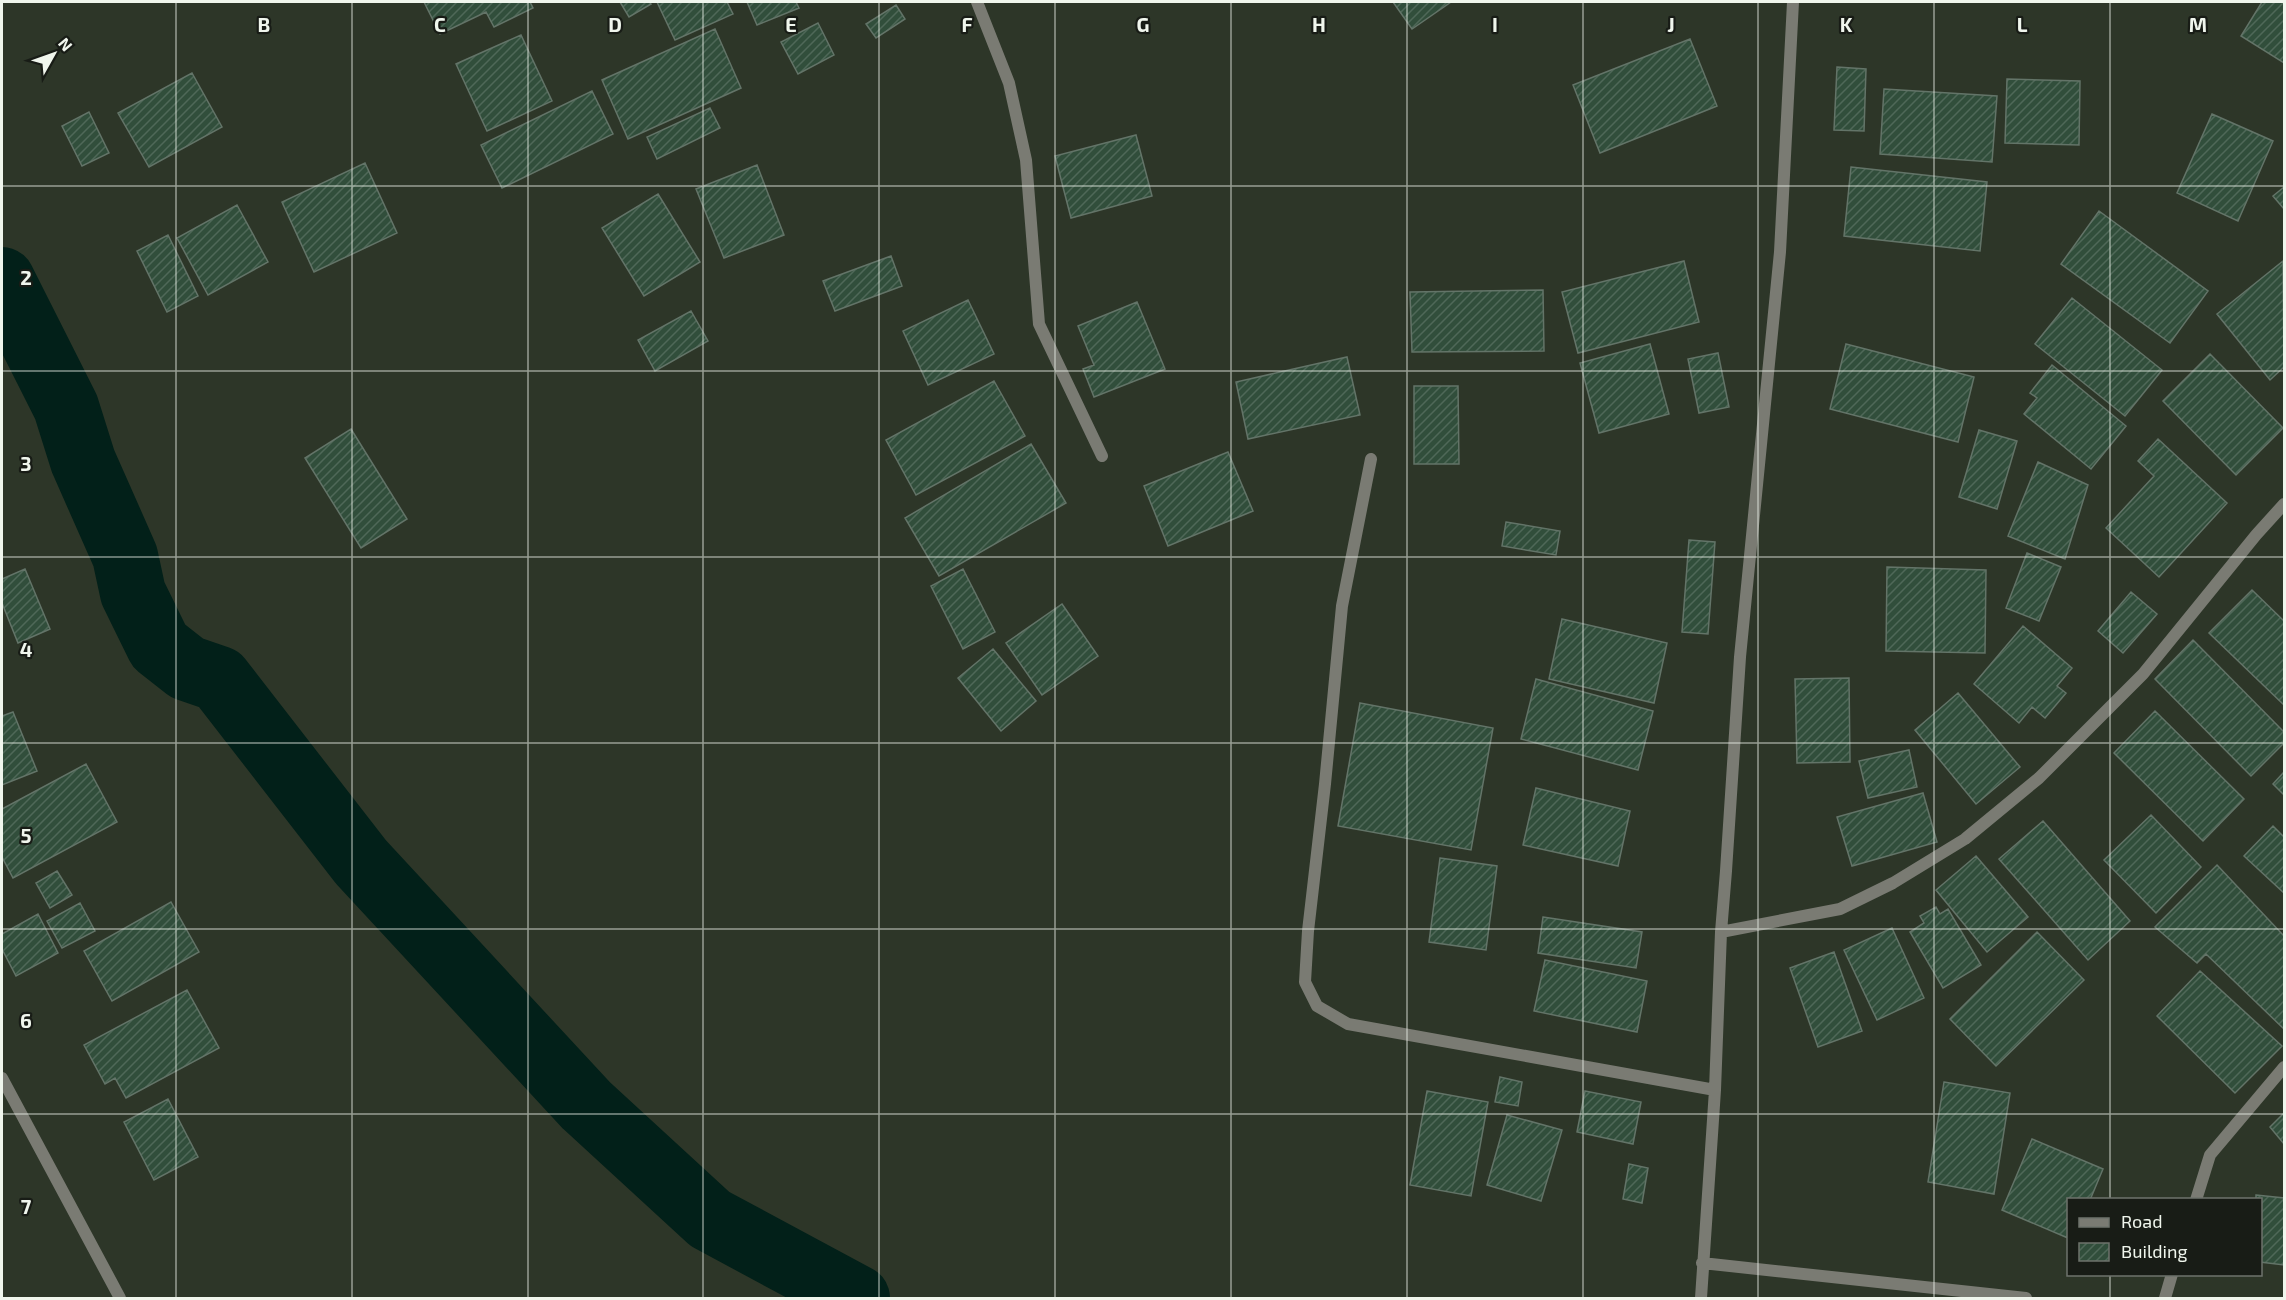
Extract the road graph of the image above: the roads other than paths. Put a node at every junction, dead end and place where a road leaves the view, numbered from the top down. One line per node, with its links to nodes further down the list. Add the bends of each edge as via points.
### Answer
1 (977, 2): 3 (street, via 1009,83 1026,160 1039,324)
2 (1793, 2): 6 (street, via 1780,252 1740,657)
3 (1102, 456)
4 (1371, 459): 9 (street, via 1342,606 1308,931 1305,982 1317,1006 1348,1024)
5 (2284, 504): 6 (street, via 2143,674 2039,778 1965,839 1893,883 1840,909)
6 (1721, 932): 9 (street)
7 (2284, 1067): 10 (street, via 2210,1155)
8 (2, 1078): 13 (street)
9 (1715, 1090): 11 (street)
10 (2197, 1198)
11 (1702, 1263): 14 (street); 15 (street)
12 (2172, 1276): 16 (street)
13 (120, 1299)
14 (1701, 1299)
15 (2026, 1299)
16 (2165, 1299)

